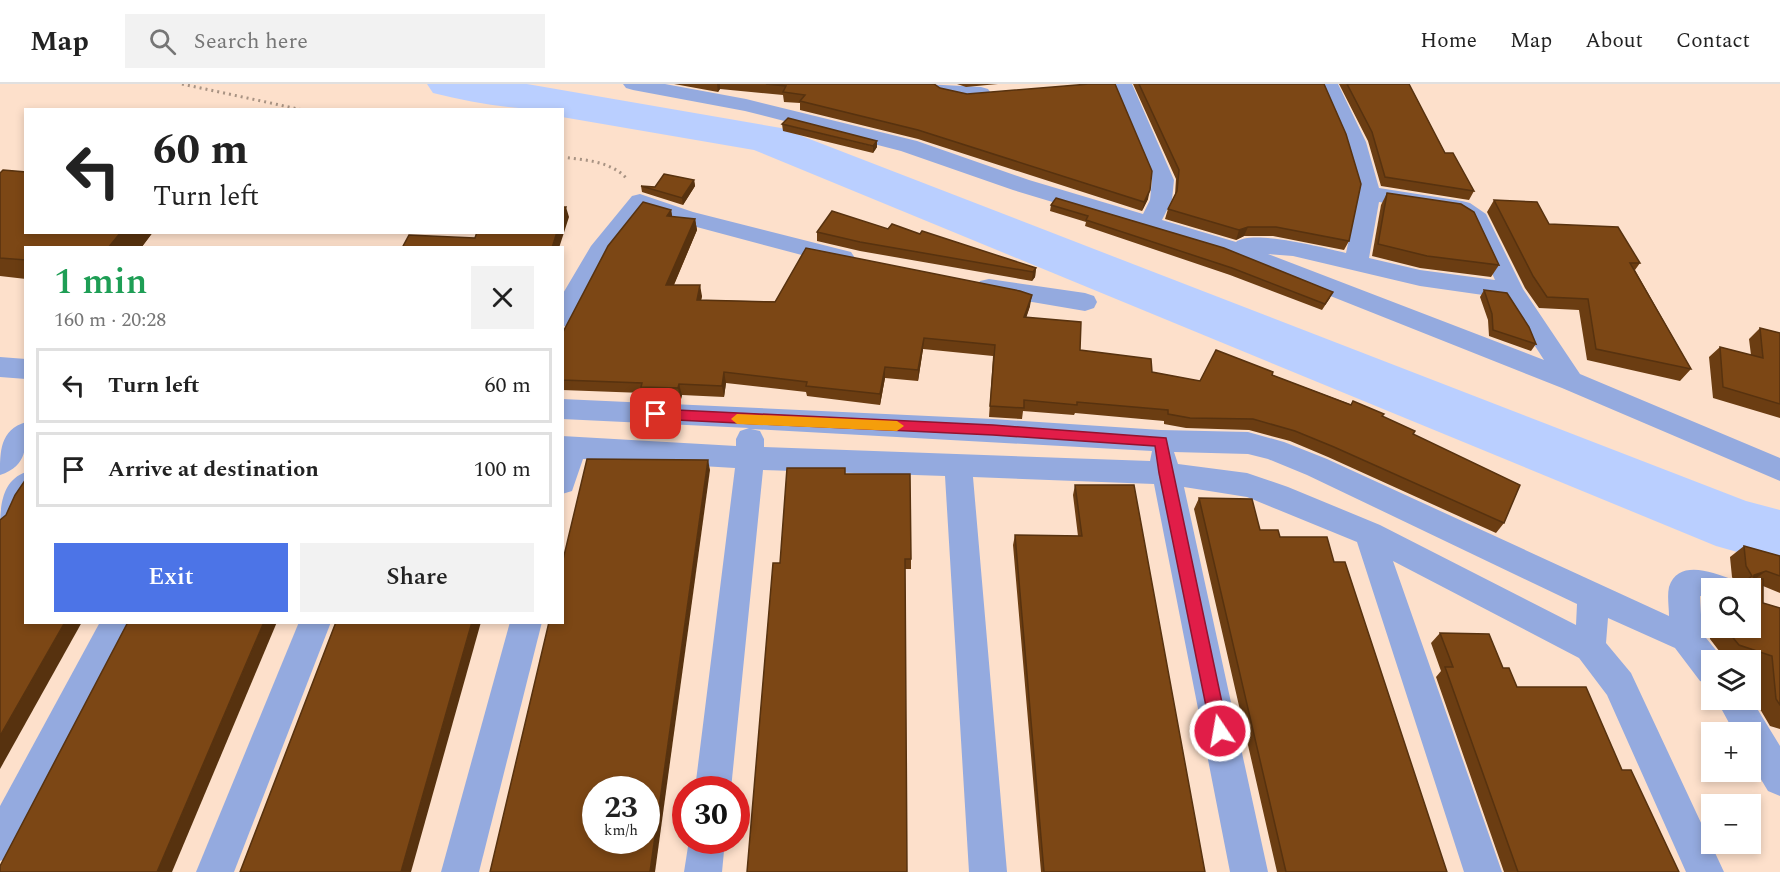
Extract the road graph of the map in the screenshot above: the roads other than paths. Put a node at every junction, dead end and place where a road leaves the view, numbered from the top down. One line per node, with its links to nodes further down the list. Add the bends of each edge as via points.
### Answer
1 (633, 84): 7 (street, via 746,105 909,146 1021,185)
2 (933, 84): 5 (street, via 966,94)
3 (1122, 84): 7 (street, via 1163,180 1161,200)
4 (1328, 84): 6 (street, via 1355,142)
5 (1002, 92)
6 (1370, 193): 9 (street); 12 (street, via 1468,210 1478,219)
7 (1150, 222): 8 (street)
8 (1230, 248): 9 (street, via 1257,244); 17 (street)
9 (1356, 261): 12 (street, via 1420,278)
10 (866, 263): 14 (street, via 686,217 640,201 599,252)
11 (963, 282): 13 (street)
12 (1512, 291): 17 (street)
13 (1086, 303)
14 (564, 314)
15 (0, 367): 16 (street)
16 (24, 369)
17 (1571, 381): 27 (street)
18 (564, 409): 19 (street)
19 (749, 419): 21 (street); 23 (street)
20 (24, 434): 24 (street)
21 (1161, 441): 28 (street); 33 (street, via 1248,443 1274,450)
22 (567, 448): 23 (street); 26 (street)
23 (750, 458): 25 (street); 41 (street)
24 (0, 464)
25 (958, 466): 28 (street); 48 (street)
26 (564, 469)
27 (1780, 470)
28 (1165, 473): 31 (street, via 1260,488); 49 (street)
29 (24, 486): 30 (street)
30 (0, 522)
31 (1369, 534): 38 (street); 50 (street)
32 (1701, 583): 37 (street, via 1693,582 1684,589)
33 (1593, 597): 37 (street); 38 (street)
34 (116, 624): 43 (street)
35 (314, 624): 45 (street)
36 (525, 624): 46 (street)
37 (1686, 638): 39 (street)
38 (1590, 648): 51 (street, via 1618,684)
39 (1701, 656)
40 (1739, 710): 42 (street)
41 (714, 776)
42 (1780, 779)
43 (0, 843)
44 (706, 854): 47 (street)
45 (214, 872)
46 (460, 872)
47 (704, 872)
48 (988, 872)
49 (1249, 872)
50 (1483, 872)
51 (1705, 872)

